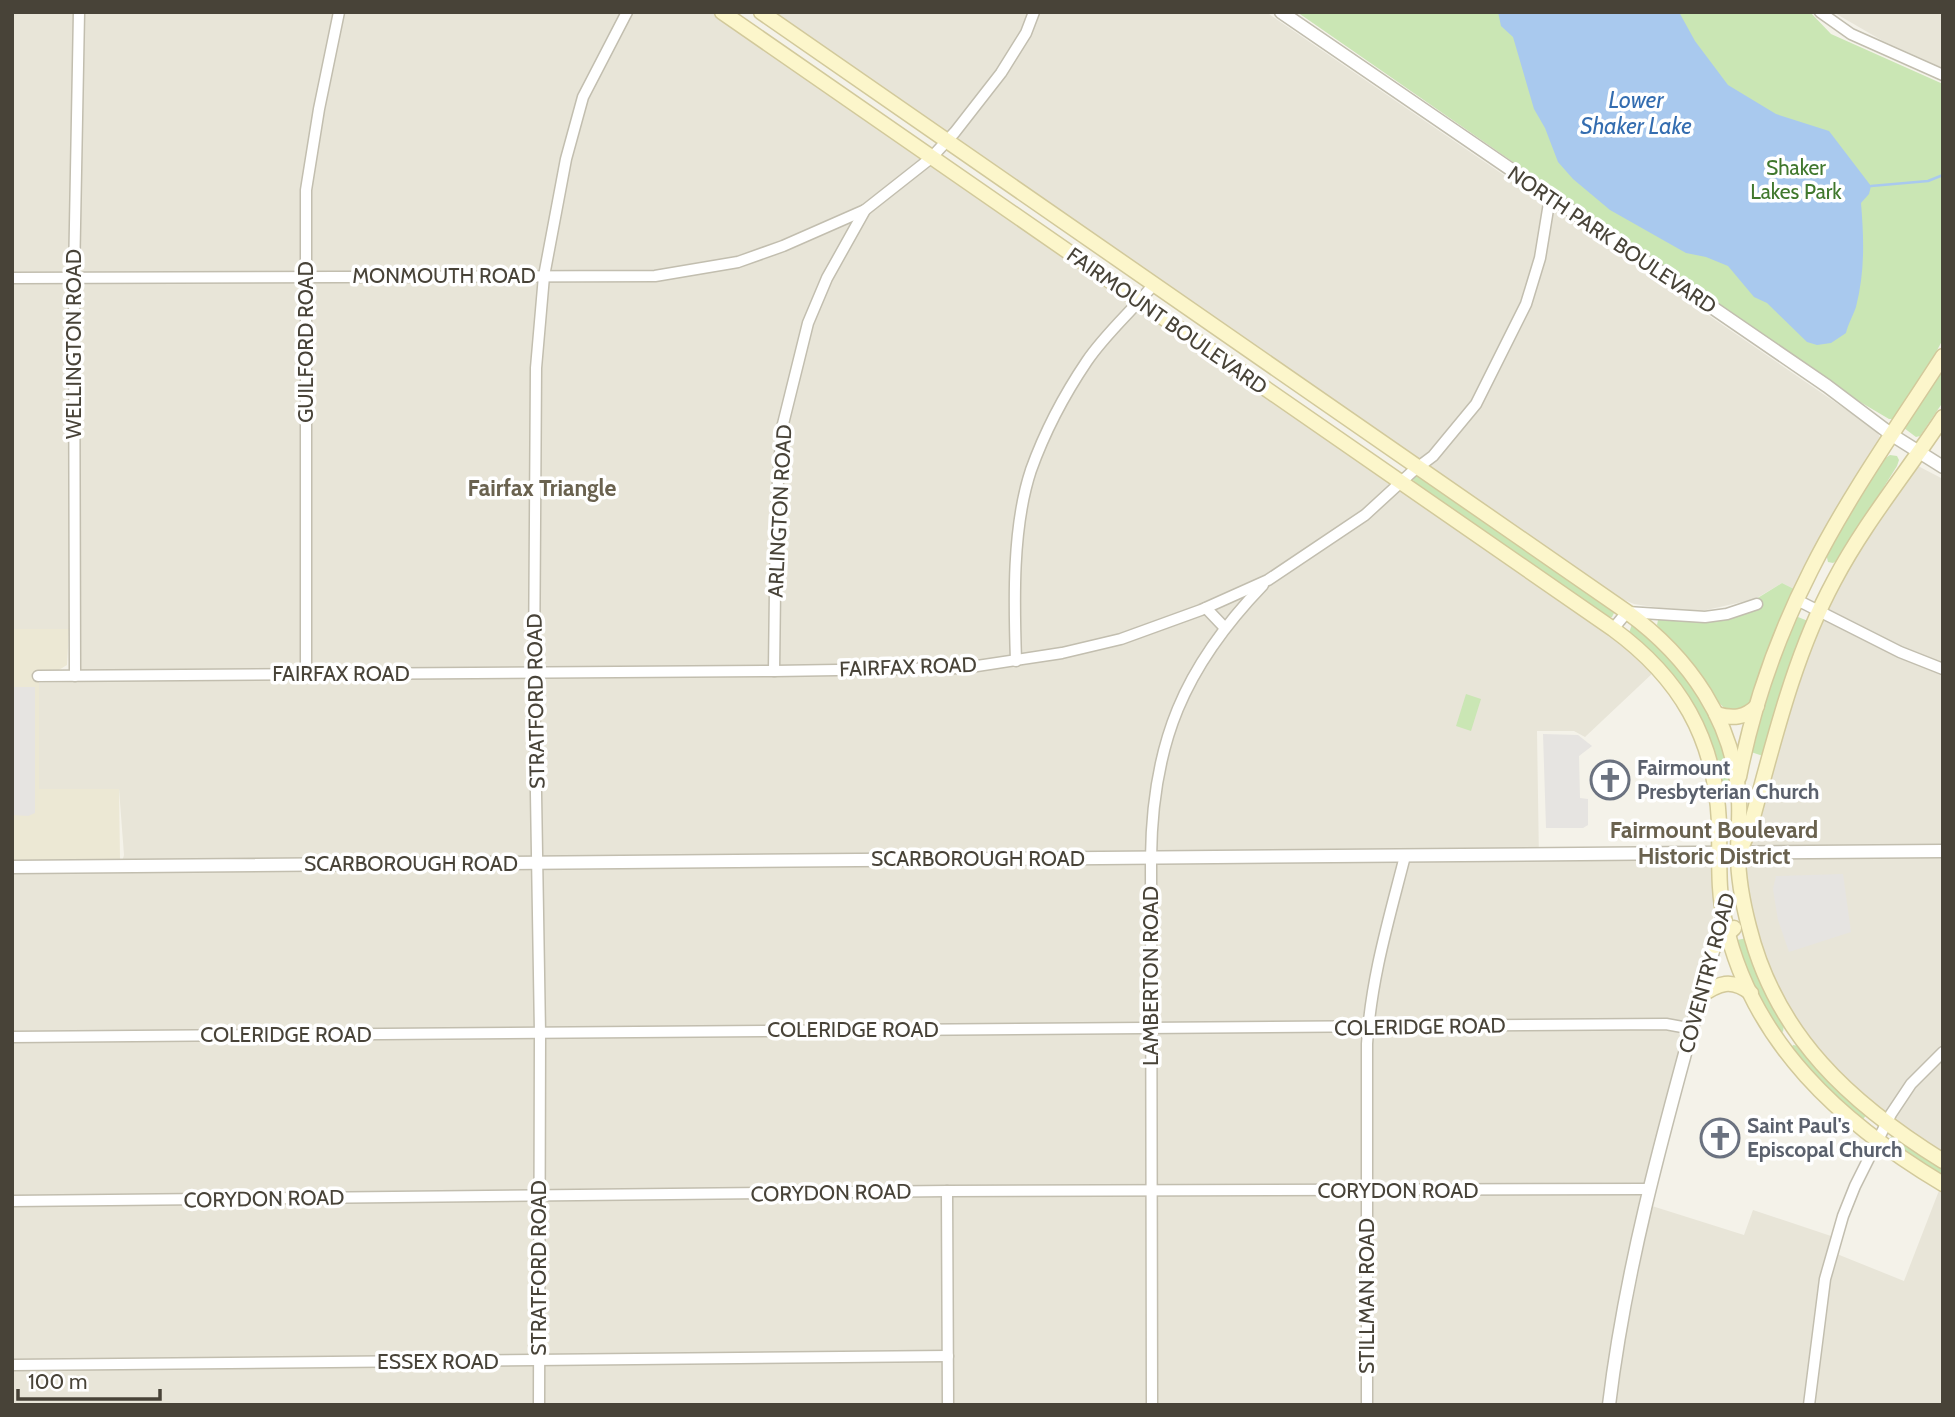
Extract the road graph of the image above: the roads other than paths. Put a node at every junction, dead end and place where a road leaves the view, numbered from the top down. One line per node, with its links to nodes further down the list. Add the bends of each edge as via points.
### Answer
1 (79, 12): 17 (street, WELLINGTON ROAD)
2 (339, 12): 14 (street, GUILFORD ROAD, via 306,190)
3 (626, 12): 15 (street, STRATFORD ROAD, via 583,97)
4 (722, 12): 11 (main road, FAIRMOUNT BOULEVARD)
5 (761, 12): 10 (main road, FAIRMOUNT BOULEVARD)
6 (1034, 12): 10 (street, ARLINGTON ROAD, via 1001,73)
7 (1281, 12): 12 (street, NORTH PARK BOULEVARD)
8 (1820, 12): 9 (street, via 1854,36)
9 (1943, 75)
10 (947, 141): 11 (street, ARLINGTON ROAD); 18 (main road, FAIRMOUNT BOULEVARD)
11 (931, 158): 13 (street, ARLINGTON ROAD); 19 (main road, FAIRMOUNT BOULEVARD)
12 (1550, 197): 22 (street, NORTH PARK BOULEVARD); 25 (street, FAIRFAX ROAD, via 1540,258 1526,304 1502,356 1476,404)
13 (865, 210): 15 (street, MONMOUTH ROAD, via 738,262 655,276); 37 (street, ARLINGTON ROAD, via 808,323 782,428)
14 (306, 275): 15 (street, MONMOUTH ROAD); 17 (street, MONMOUTH ROAD); 39 (street, GUILFORD ROAD)
15 (544, 276): 38 (street, STRATFORD ROAD, via 536,368)
16 (12, 278): 17 (street, MONMOUTH ROAD)
17 (74, 278): 41 (street, WELLINGTON ROAD)
18 (1154, 284): 19 (street); 25 (main road, FAIRMOUNT BOULEVARD)
19 (1139, 302): 26 (main road, FAIRMOUNT BOULEVARD); 35 (street, via 1088,358 1056,410 1031,471 1018,541)
20 (1943, 356): 22 (main road)
21 (1943, 416): 23 (main road, COVENTRY ROAD)
22 (1892, 435): 23 (street, NORTH PARK BOULEVARD); 28 (main road, via 1825,544)
23 (1918, 452): 24 (street, NORTH PARK BOULEVARD); 31 (main road, COVENTRY ROAD, via 1870,520)
24 (1943, 467)
25 (1418, 468): 26 (street, FAIRFAX ROAD); 32 (main road, FAIRMOUNT BOULEVARD)
26 (1401, 483): 27 (street, FAIRFAX ROAD, via 1365,515); 34 (main road, FAIRMOUNT BOULEVARD)
27 (1268, 580): 30 (street, FAIRFAX ROAD); 33 (street, LAMBERTON ROAD)
28 (1797, 600): 31 (street); 42 (main road)
29 (1757, 604): 32 (street, via 1705,617)
30 (1206, 608): 33 (street); 35 (street, FAIRFAX ROAD, via 1121,639)
31 (1820, 611): 36 (street); 47 (main road, COVENTRY ROAD)
32 (1627, 612): 34 (street); 43 (main road, FAIRMOUNT BOULEVARD, via 1672,649)
33 (1225, 628): 49 (street, LAMBERTON ROAD, via 1200,664 1169,729 1155,788)
34 (1613, 629): 46 (main road, FAIRMOUNT BOULEVARD, via 1661,671 1697,726 1714,779)
35 (1016, 661): 37 (street, FAIRFAX ROAD, via 964,667)
36 (1943, 669)
37 (774, 671): 38 (street, FAIRFAX ROAD)
38 (534, 674): 39 (street, FAIRFAX ROAD); 50 (street, STRATFORD ROAD)
39 (306, 675): 41 (street, FAIRFAX ROAD)
40 (38, 676): 41 (street, FAIRFAX ROAD)
41 (75, 676)
42 (1758, 705): 43 (main road, via 1741,717); 44 (main road)
43 (1716, 714): 44 (main road, FAIRMOUNT BOULEVARD)
44 (1737, 784): 46 (main road); 47 (main road, FAIRMOUNT BOULEVARD)
45 (1943, 851): 47 (street, SCARBOROUGH ROAD)
46 (1720, 853): 47 (street, SCARBOROUGH ROAD); 48 (street, SCARBOROUGH ROAD); 52 (main road, FAIRMOUNT BOULEVARD)
47 (1738, 853): 52 (main road, COVENTRY ROAD); 53 (main road, FAIRMOUNT BOULEVARD)
48 (1405, 856): 49 (street, SCARBOROUGH ROAD); 58 (street, STILLMAN ROAD, via 1381,943)
49 (1151, 858): 50 (street, SCARBOROUGH ROAD); 59 (street, LAMBERTON ROAD)
50 (539, 863): 51 (street, SCARBOROUGH ROAD); 62 (street, STRATFORD ROAD)
51 (12, 867)
52 (1723, 914): 54 (main road, FAIRMOUNT BOULEVARD); 55 (street, COVENTRY ROAD)
53 (1749, 928): 54 (main road, via 1739,925); 61 (main road, FAIRMOUNT BOULEVARD, via 1767,981)
54 (1728, 933): 55 (main road); 56 (main road, FAIRMOUNT BOULEVARD)
55 (1714, 946): 57 (street, COVENTRY ROAD)
56 (1751, 993): 57 (main road, via 1728,982); 64 (main road, FAIRMOUNT BOULEVARD)
57 (1700, 996): 60 (street, COVENTRY ROAD)
58 (1368, 1027): 59 (street, COLERIDGE ROAD); 60 (street, COLERIDGE ROAD, via 1666,1024); 72 (street, STILLMAN ROAD)
59 (1152, 1028): 62 (street, COLERIDGE ROAD); 73 (street, LAMBERTON ROAD)
60 (1693, 1029): 70 (street, COVENTRY ROAD)
61 (1796, 1032): 64 (main road); 66 (main road, FAIRMOUNT BOULEVARD, via 1830,1075)
62 (540, 1033): 63 (street, COLERIDGE ROAD); 74 (street, STRATFORD ROAD)
63 (12, 1037)
64 (1779, 1043): 67 (main road, FAIRMOUNT BOULEVARD, via 1827,1100)
65 (1943, 1052): 66 (street, via 1911,1084)
66 (1886, 1122): 67 (street); 68 (main road, FAIRMOUNT BOULEVARD)
67 (1877, 1140): 69 (main road, FAIRMOUNT BOULEVARD); 84 (street, via 1836,1238 1819,1319)
68 (1943, 1161)
69 (1943, 1184)
70 (1649, 1189): 72 (street, CORYDON ROAD); 83 (street, COVENTRY ROAD)
71 (947, 1191): 73 (street, CORYDON ROAD); 74 (street, CORYDON ROAD); 76 (street)
72 (1367, 1191): 73 (street, CORYDON ROAD); 82 (street, STILLMAN ROAD)
73 (1152, 1192): 81 (street, LAMBERTON ROAD)
74 (539, 1196): 75 (street, CORYDON ROAD); 77 (street, STRATFORD ROAD)
75 (12, 1201)
76 (947, 1356): 77 (street, ESSEX ROAD); 80 (street)
77 (539, 1361): 78 (street, ESSEX ROAD); 79 (street, STRATFORD ROAD)
78 (12, 1365)
79 (539, 1405)
80 (947, 1405)
81 (1152, 1405)
82 (1367, 1405)
83 (1609, 1405)
84 (1809, 1405)

